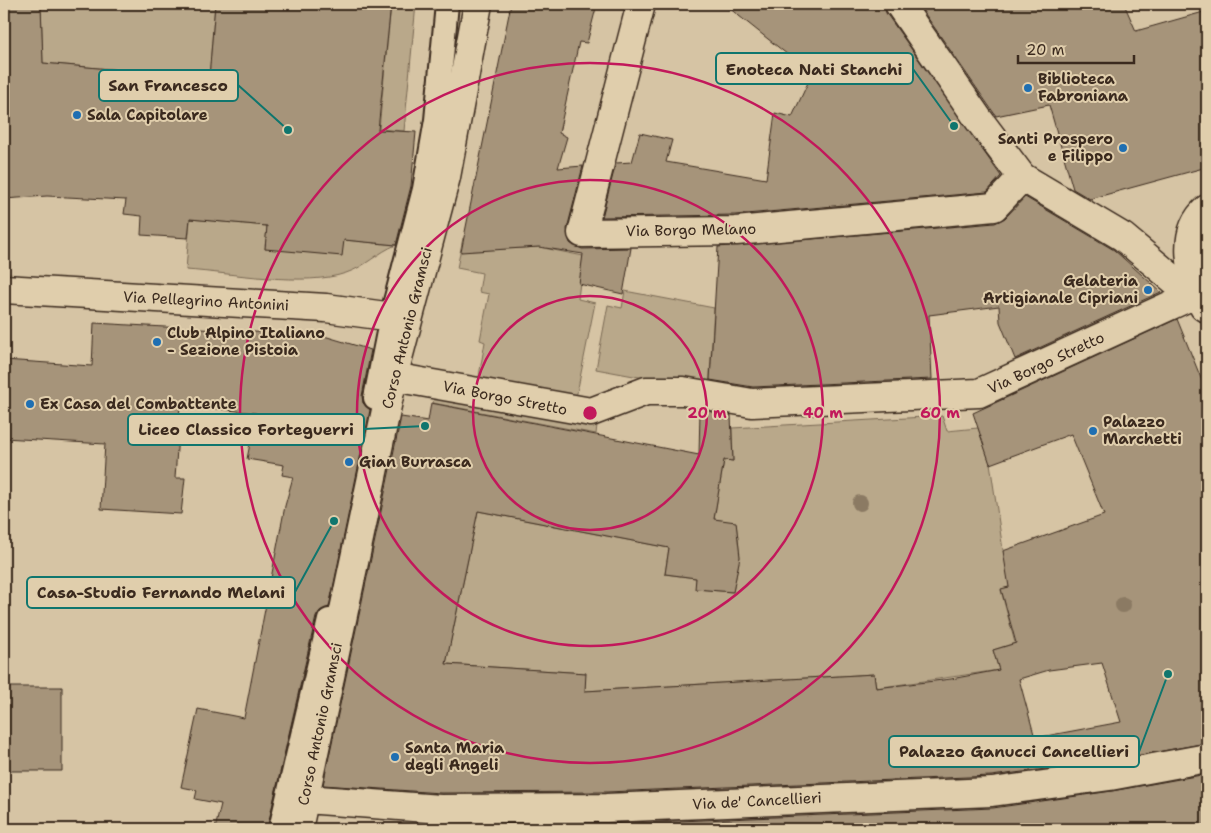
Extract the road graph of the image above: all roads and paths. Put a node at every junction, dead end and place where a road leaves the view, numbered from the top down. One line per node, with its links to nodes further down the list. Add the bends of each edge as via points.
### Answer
1 (447, 4): 11 (lane, Corso Antonio Gramsci, via 436,120)
2 (466, 4): 6 (lane)
3 (478, 4): 6 (street, Corso Antonio Gramsci)
4 (641, 4): 7 (street, Via Borgo Melano, via 582,233 736,231 994,207)
5 (899, 4): 7 (street)
6 (462, 91): 11 (street, Corso Antonio Gramsci, via 446,178)
7 (1022, 177): 10 (street, via 1123,237)
8 (1203, 212): 10 (street, via 1190,239 1191,266)
9 (4, 289): 11 (street, Via Pellegrino Antonini, via 326,308)
10 (1202, 305): 12 (street, Via Borgo Stretto, via 979,393 752,403 683,392 646,391 591,412 577,412)
11 (399, 318): 12 (street, Corso Antonio Gramsci); 16 (lane, Corso Antonio Gramsci)
12 (393, 377): 14 (street, Corso Antonio Gramsci)
13 (1207, 758): 15 (street, Via de' Cancellieri, via 1110,776 992,792 606,808)
14 (305, 799): 15 (street, Via de' Cancellieri); 17 (street, Corso Antonio Gramsci)
15 (438, 819)
16 (280, 829)
17 (298, 829)

